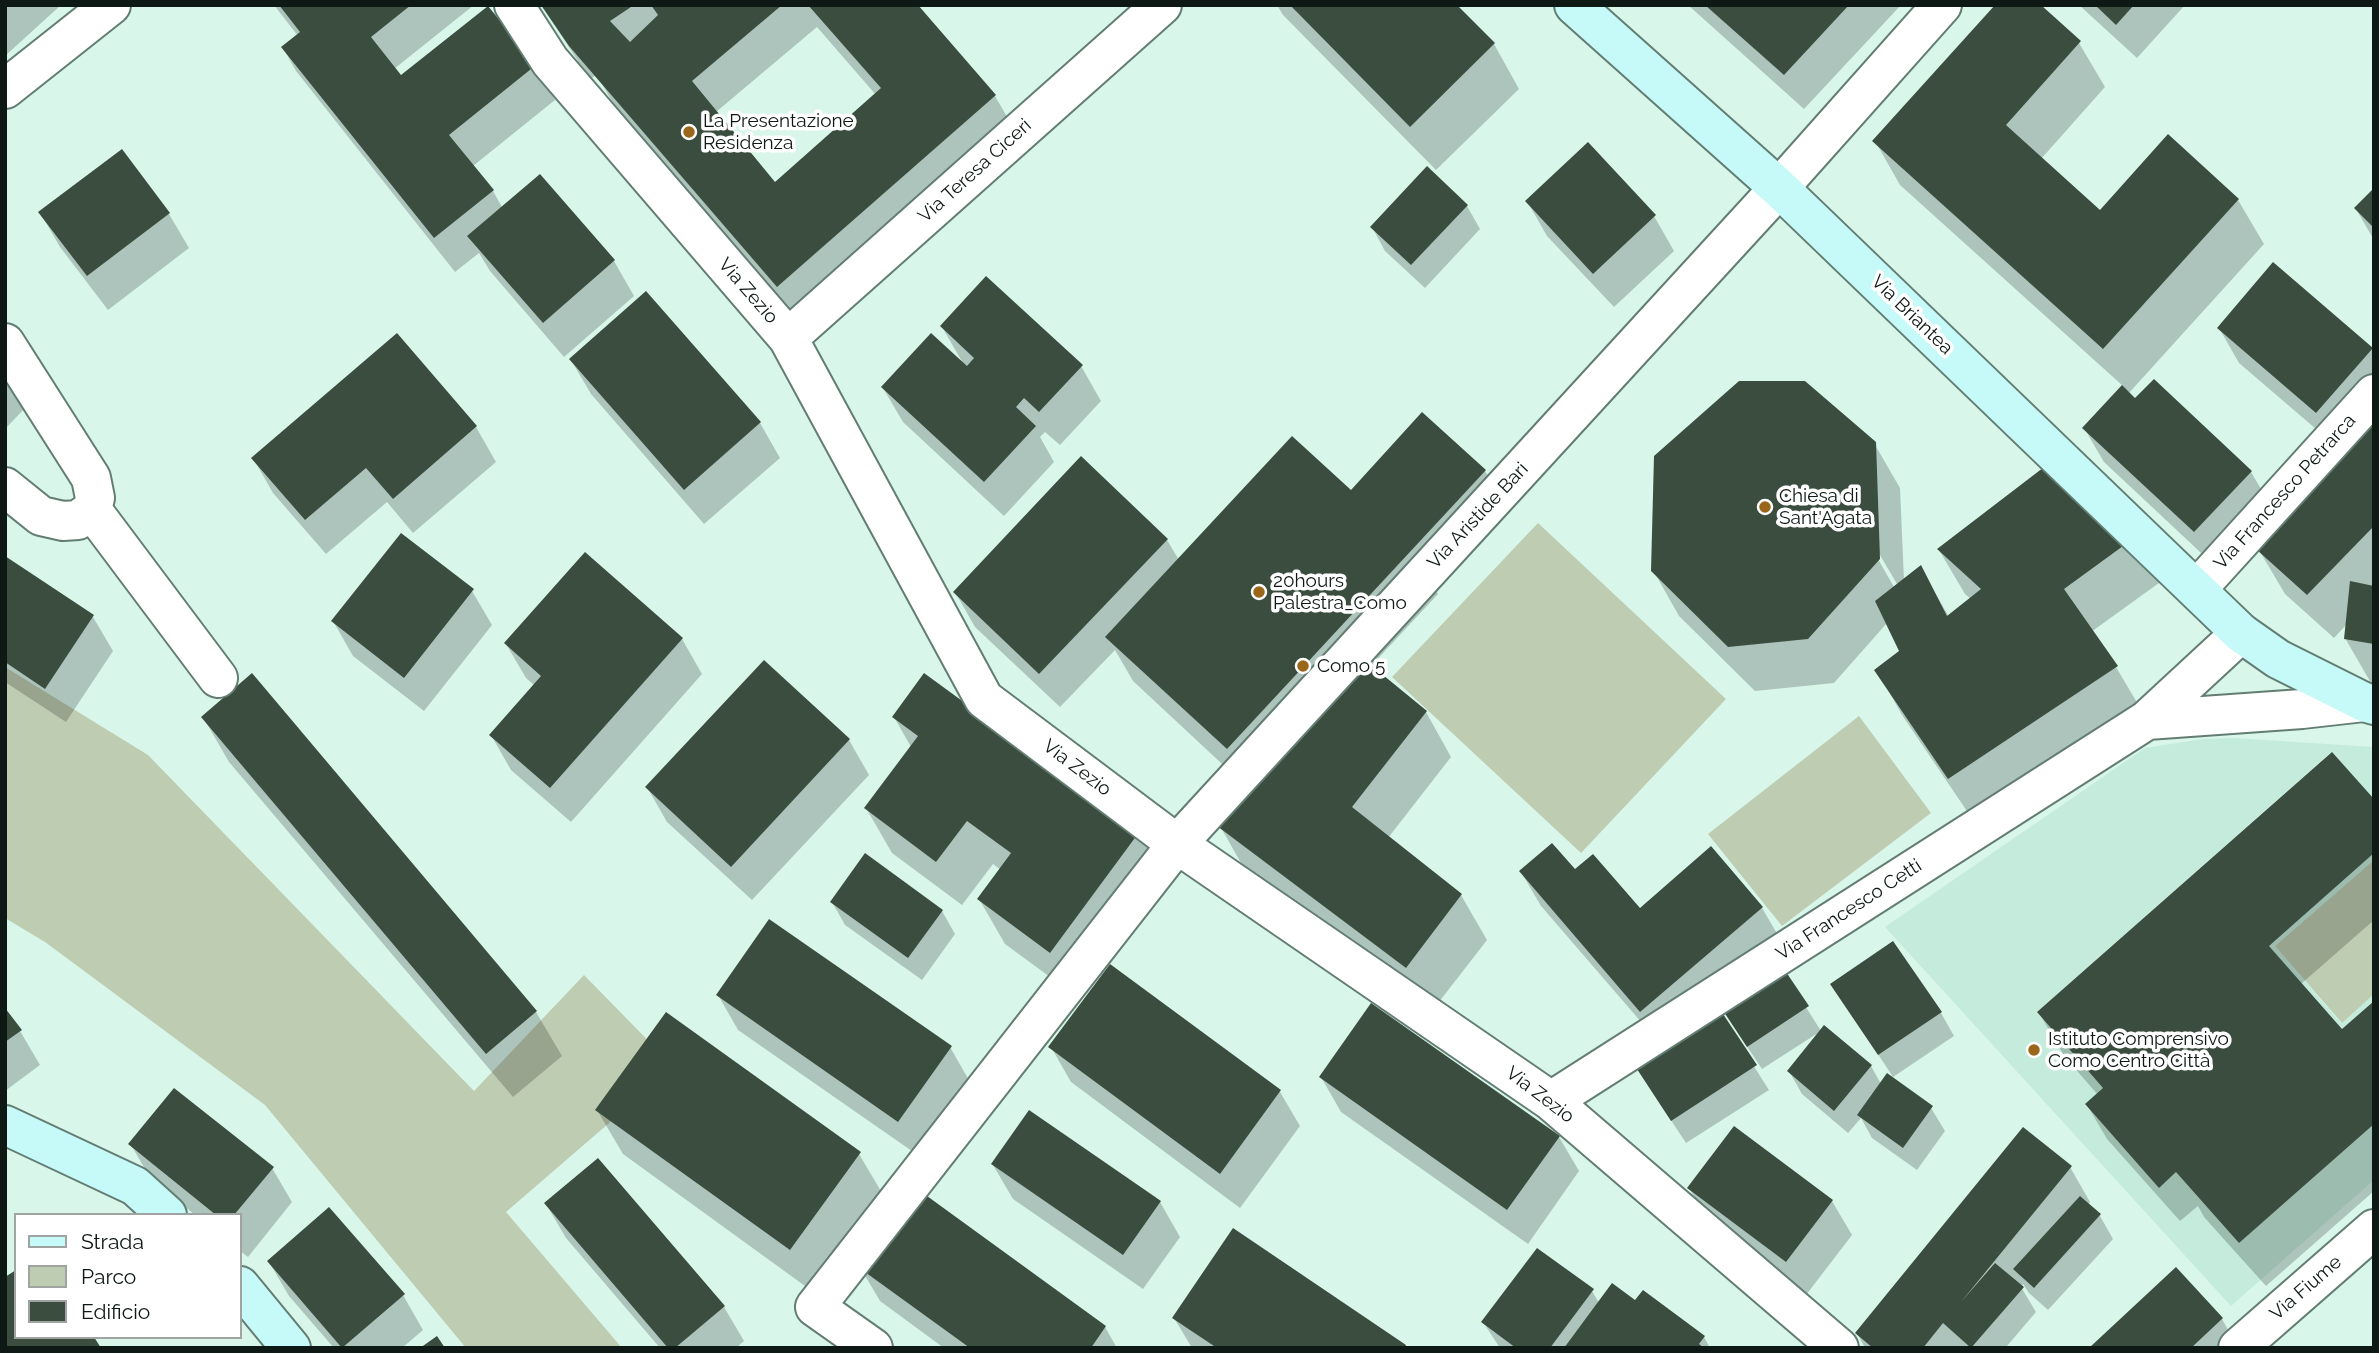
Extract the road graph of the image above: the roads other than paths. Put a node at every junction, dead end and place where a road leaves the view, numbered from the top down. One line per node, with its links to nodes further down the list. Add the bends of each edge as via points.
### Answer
1 (111, 5): 6 (street)
2 (514, 5): 8 (street, Via Zezio, via 550,61)
3 (1162, 5): 8 (street, Via Teresa Ciceri)
4 (1574, 5): 7 (main road, Via Briantea)
5 (1942, 5): 7 (street, Via Aristide Bari)
6 (5, 89)
7 (1779, 188): 13 (main road, Via Briantea); 18 (street, Via Aristide Bari)
8 (788, 338): 18 (street, Via Zezio, via 984,699)
9 (5, 343): 12 (street, via 91,478)
10 (2374, 394): 13 (street, Via Francesco Petrarca)
11 (5, 487): 12 (street, via 41,516 78,520)
12 (92, 510): 15 (street)
13 (2197, 589): 14 (main road, Via Briantea)
14 (2241, 633): 16 (main road, Via Briantea, via 2278,659); 17 (street, Via Francesco Cetti)
15 (218, 678)
16 (2369, 703): 17 (street, Via Francesco Cetti)
17 (2147, 720): 19 (street, Via Francesco Cetti)
18 (1177, 844): 19 (street, Via Zezio); 25 (street, Via Aristide Bari, via 816,1307)
19 (1551, 1101): 26 (street, Via Zezio)
20 (5, 1125): 21 (main road, via 135,1186)
21 (165, 1213)
22 (2374, 1229): 27 (street, Via Fiume)
23 (242, 1288): 24 (main road)
24 (291, 1348)
25 (873, 1348)
26 (1839, 1348)
27 (2238, 1348)

